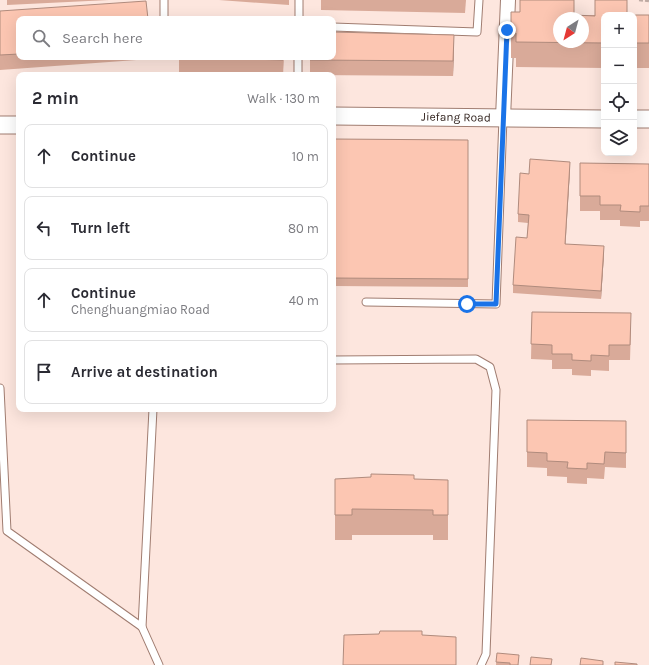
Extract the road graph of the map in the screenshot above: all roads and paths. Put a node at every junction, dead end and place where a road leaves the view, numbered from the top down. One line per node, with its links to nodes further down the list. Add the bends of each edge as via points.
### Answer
1 (164, 0): 7 (lane)
2 (299, 0): 8 (lane)
3 (479, 0): 9 (lane, via 477,32)
4 (508, 0): 13 (street)
5 (639, 0): 6 (path)
6 (649, 1)
7 (164, 16)
8 (299, 16)
9 (336, 27)
10 (298, 60): 11 (lane)
11 (298, 72)
12 (336, 116): 13 (street, Jiefang Road)
13 (503, 118): 14 (street, Jiefang Road); 19 (lane, via 496,304)
14 (601, 118)
15 (637, 119): 16 (street)
16 (649, 119)
17 (0, 125): 18 (street)
18 (16, 125)
19 (366, 302)
20 (336, 360): 25 (lane, via 476,359 490,367 496,390 486,654)
21 (0, 388): 23 (lane, via 7,531)
22 (153, 412): 23 (lane)
23 (142, 627): 24 (lane)
24 (159, 665)
25 (481, 665)

